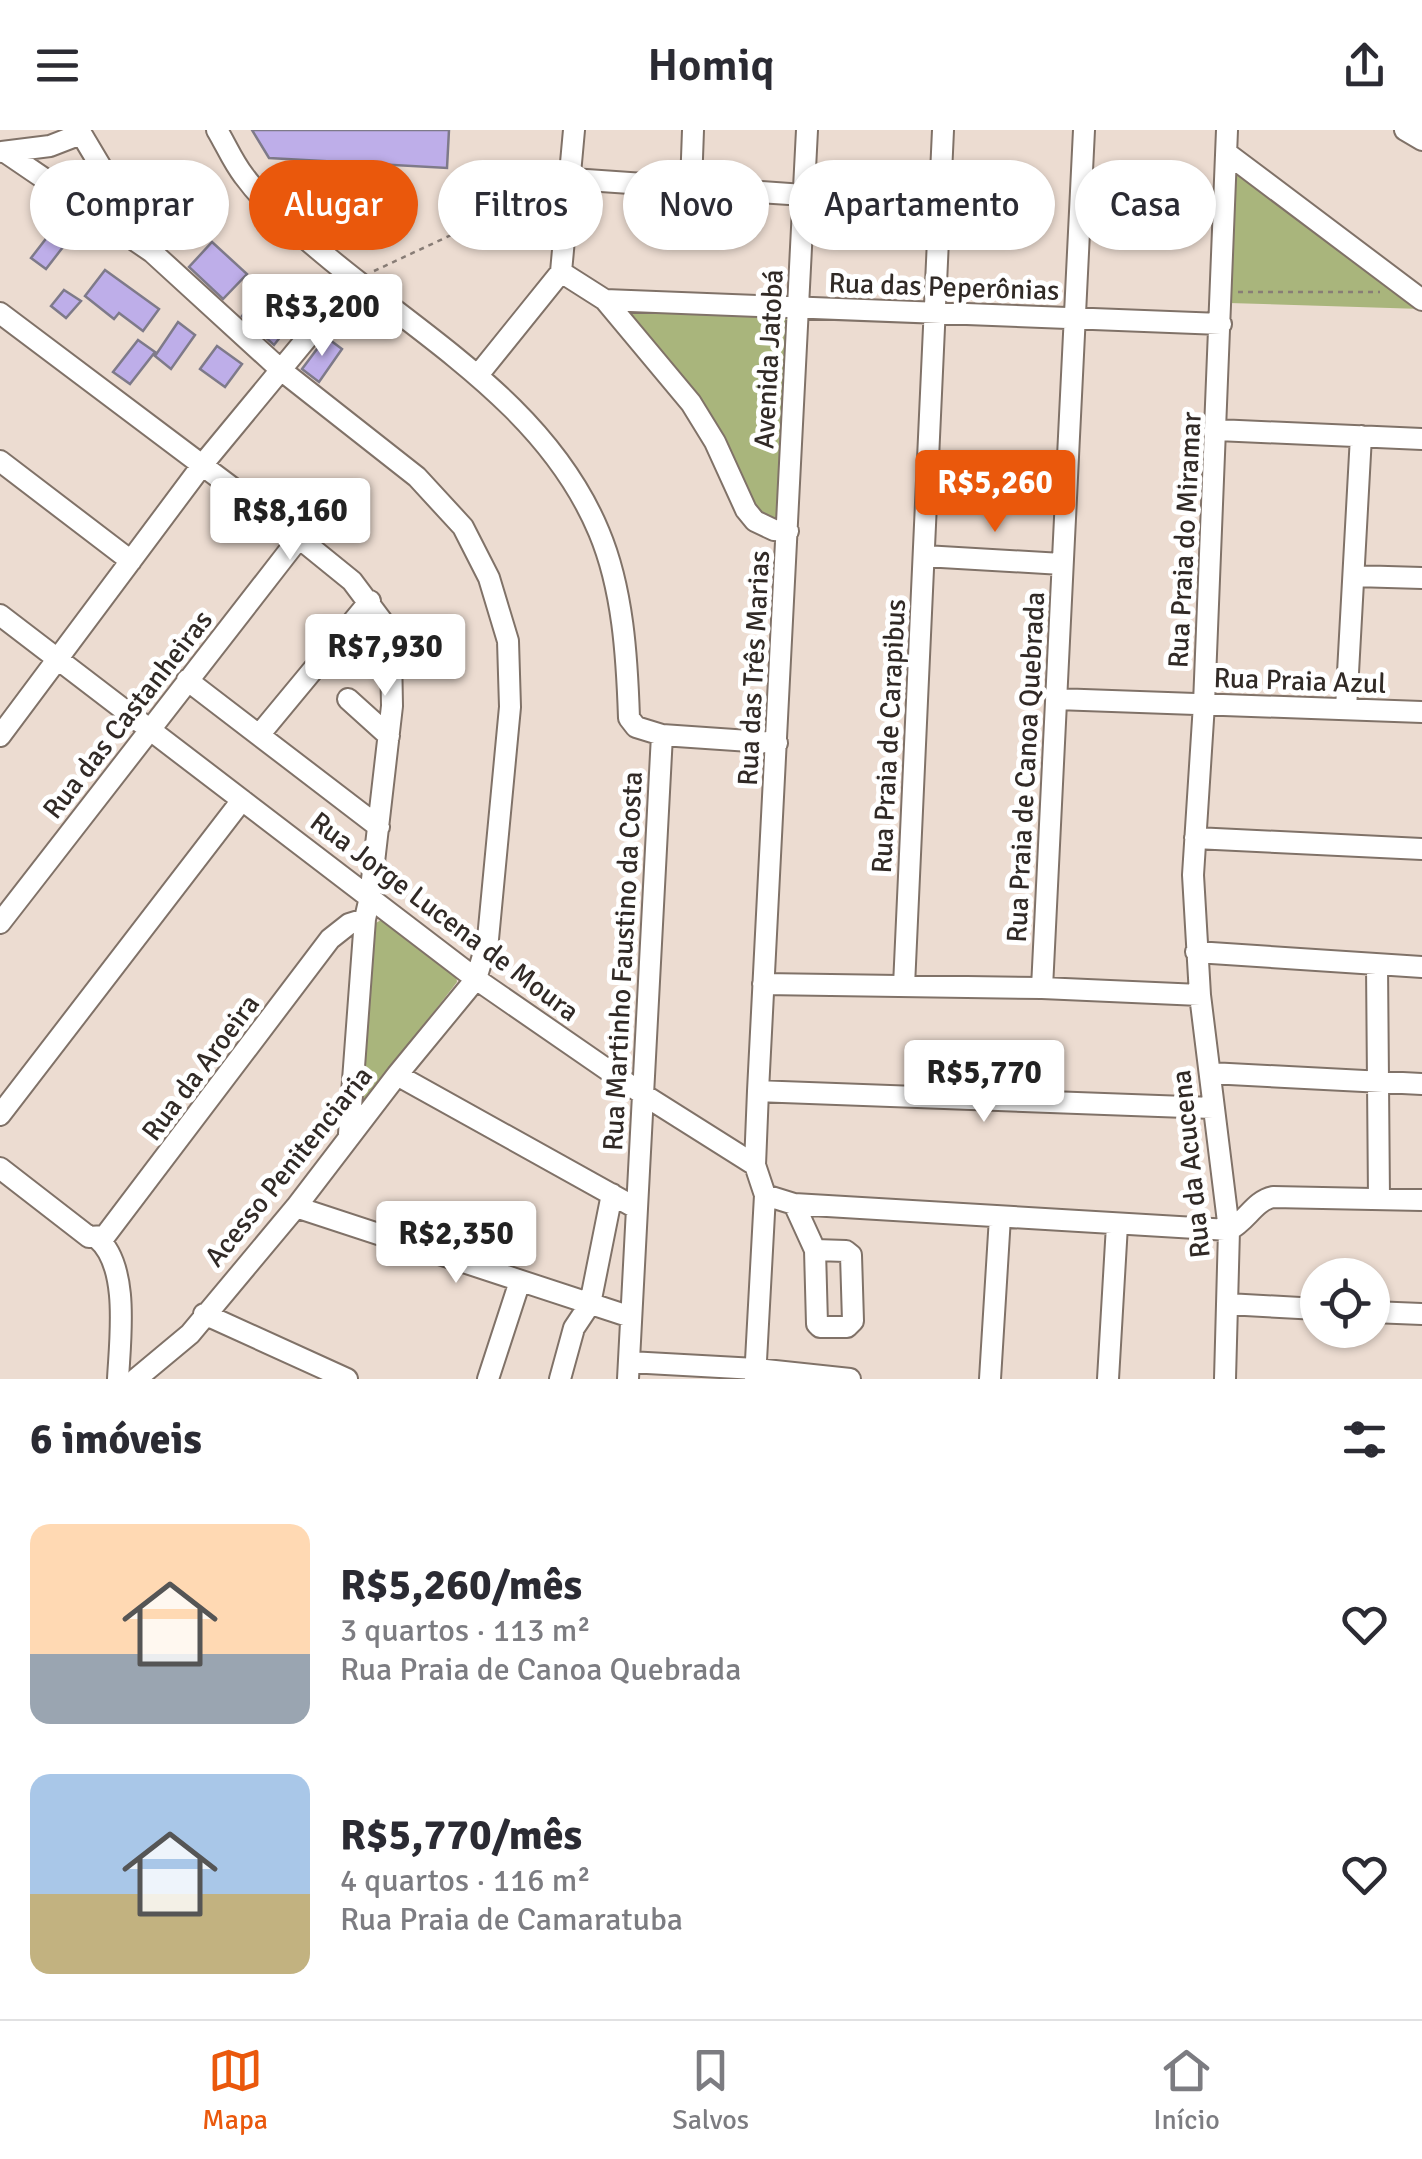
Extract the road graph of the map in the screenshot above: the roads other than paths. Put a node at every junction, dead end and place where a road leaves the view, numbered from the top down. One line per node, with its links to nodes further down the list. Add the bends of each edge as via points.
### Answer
1 (217, 130): 20 (street, Rua Martinho Faustino da Costa, via 283,220)
2 (574, 130): 13 (street)
3 (693, 130): 14 (street)
4 (807, 130): 15 (street, Avenida Jatobá)
5 (944, 130): 24 (street, Rua Praia de Carapibus)
6 (1084, 130): 26 (street, Rua Praia de Canoa Quebrada)
7 (1227, 130): 12 (street, Rua Praia do Miramar)
8 (1404, 130): 10 (street)
9 (80, 132): 11 (street, via 50,146); 18 (street)
10 (1422, 140)
11 (2, 152): 18 (street)
12 (1228, 154): 21 (street); 27 (street, Rua Praia do Miramar)
13 (573, 160)
14 (692, 160)
15 (806, 160)
16 (564, 250): 19 (street)
17 (801, 250): 23 (street, Avenida Jatobá)
18 (152, 252): 28 (street)
19 (561, 272): 22 (street, Rua das Três Marias); 29 (street)
20 (355, 280): 28 (street); 29 (street, Rua Martinho Faustino da Costa)
21 (1417, 296)
22 (606, 300): 23 (street, Rua das Peperônias); 35 (street, Rua das Três Marias, via 691,403 746,510 755,521)
23 (798, 308): 24 (street, Rua das Peperônias); 35 (street, Avenida Jatobá)
24 (937, 312): 26 (street, Rua das Peperônias); 37 (street, Rua Praia de Carapibus)
25 (0, 313): 34 (street)
26 (1074, 319): 27 (street, Rua das Peperônias); 39 (street, Rua Praia de Canoa Quebrada)
27 (1221, 324): 30 (street, Rua Praia do Miramar)
28 (281, 370): 34 (street); 67 (street, via 417,477 462,527 489,578 508,640 510,707 488,939)
29 (478, 375): 55 (street, Rua Martinho Faustino da Costa, via 531,426 600,533 622,627 629,718)
30 (1217, 430): 31 (street); 48 (street, Rua Praia do Miramar)
31 (1361, 436): 32 (street); 40 (street)
32 (1422, 439)
33 (0, 461): 38 (street)
34 (204, 464): 36 (street); 38 (street)
35 (788, 531): 56 (street, Rua das Três Marias)
36 (299, 538): 42 (street); 45 (street, Rua das Castanheiras)
37 (924, 556): 39 (street); 69 (street, Rua Praia de Carapibus)
38 (130, 561): 44 (street)
39 (1062, 564): 47 (street, Rua Praia de Canoa Quebrada)
40 (1354, 576): 41 (street); 49 (street)
41 (1422, 578)
42 (370, 601): 52 (street); 54 (street, via 391,652)
43 (0, 615): 44 (street, Rua Jorge Lucena de Moura)
44 (58, 660): 51 (street, Rua Jorge Lucena de Moura); 53 (street)
45 (187, 680): 51 (street, Rua das Castanheiras); 52 (street)
46 (348, 699): 54 (street)
47 (1056, 699): 48 (street, Rua Praia Azul); 70 (street, Rua Praia de Canoa Quebrada)
48 (1204, 704): 49 (street, Rua Praia Azul); 59 (street, Rua Praia do Miramar)
49 (1346, 709): 50 (street, Rua Praia Azul)
50 (1422, 712)
51 (148, 730): 57 (street, Rua Jorge Lucena de Moura); 63 (street, Rua das Castanheiras)
52 (259, 735): 58 (street)
53 (0, 736)
54 (389, 736): 58 (street)
55 (662, 736): 56 (street); 77 (street, Rua Martinho Faustino da Costa)
56 (777, 743): 68 (street, Rua das Três Marias)
57 (242, 800): 61 (street, Rua Jorge Lucena de Moura); 79 (street)
58 (379, 827): 61 (street)
59 (1194, 838): 60 (street); 64 (street, Rua Praia do Miramar)
60 (1422, 849)
61 (370, 896): 62 (street); 67 (street, Rua Jorge Lucena de Moura)
62 (364, 918): 80 (street); 93 (street, Rua da Aroeira, via 330,939 105,1236)
63 (0, 924)
64 (1196, 952): 65 (street); 71 (street, Rua da Acucena)
65 (1377, 965): 66 (street); 74 (street)
66 (1422, 967)
67 (476, 979): 73 (street, Acesso Penitenciaria); 77 (street, Rua Jorge Lucena de Moura)
68 (763, 984): 69 (street); 76 (street, Rua das Três Marias)
69 (904, 986): 70 (street)
70 (1042, 988): 71 (street)
71 (1200, 995): 72 (street, Rua da Acucena)
72 (1210, 1073): 74 (street); 78 (street, Rua da Acucena)
73 (397, 1075): 80 (street, Acesso Penitenciaria); 83 (street)
74 (1379, 1081): 75 (street); 85 (street)
75 (1422, 1084)
76 (758, 1091): 78 (street); 81 (street, Rua das Três Marias)
77 (644, 1095): 81 (street, Rua Jorge Lucena de Moura); 89 (street, Rua Martinho Faustino da Costa)
78 (1213, 1108): 92 (street, Rua da Acucena)
79 (0, 1115)
80 (348, 1136): 88 (street, Acesso Penitenciaria)
81 (755, 1164): 84 (street)
82 (0, 1168): 93 (street)
83 (612, 1194): 89 (street); 96 (street)
84 (765, 1195): 87 (street); 104 (street)
85 (1379, 1198): 86 (street); 92 (street, via 1263,1199)
86 (1422, 1200)
87 (794, 1204): 90 (street); 94 (street)
88 (296, 1207): 95 (street); 100 (street, Acesso Penitenciaria)
89 (636, 1208): 102 (street, Rua Martinho Faustino da Costa)
90 (1000, 1216): 91 (street); 112 (street)
91 (1117, 1225): 92 (street); 113 (street)
92 (1229, 1230): 97 (street, Rua da Acucena)
93 (87, 1234): 106 (street, via 106,1245 115,1263)
94 (815, 1250)
95 (520, 1281): 96 (street); 109 (street)
96 (590, 1304): 102 (street); 110 (street, via 574,1328)
97 (1227, 1304): 98 (street); 105 (street, Rua da Acucena)
98 (1300, 1308)
99 (1390, 1313): 101 (street)
100 (204, 1314): 107 (street, Acesso Penitenciaria); 108 (street)
101 (1422, 1314)
102 (631, 1317): 103 (street, Rua Martinho Faustino da Costa)
103 (629, 1370): 104 (street)
104 (755, 1374): 111 (street)
105 (1225, 1375)
106 (118, 1379)
107 (136, 1379)
108 (346, 1379)
109 (488, 1379)
110 (560, 1379)
111 (850, 1379)
112 (990, 1379)
113 (1108, 1379)

